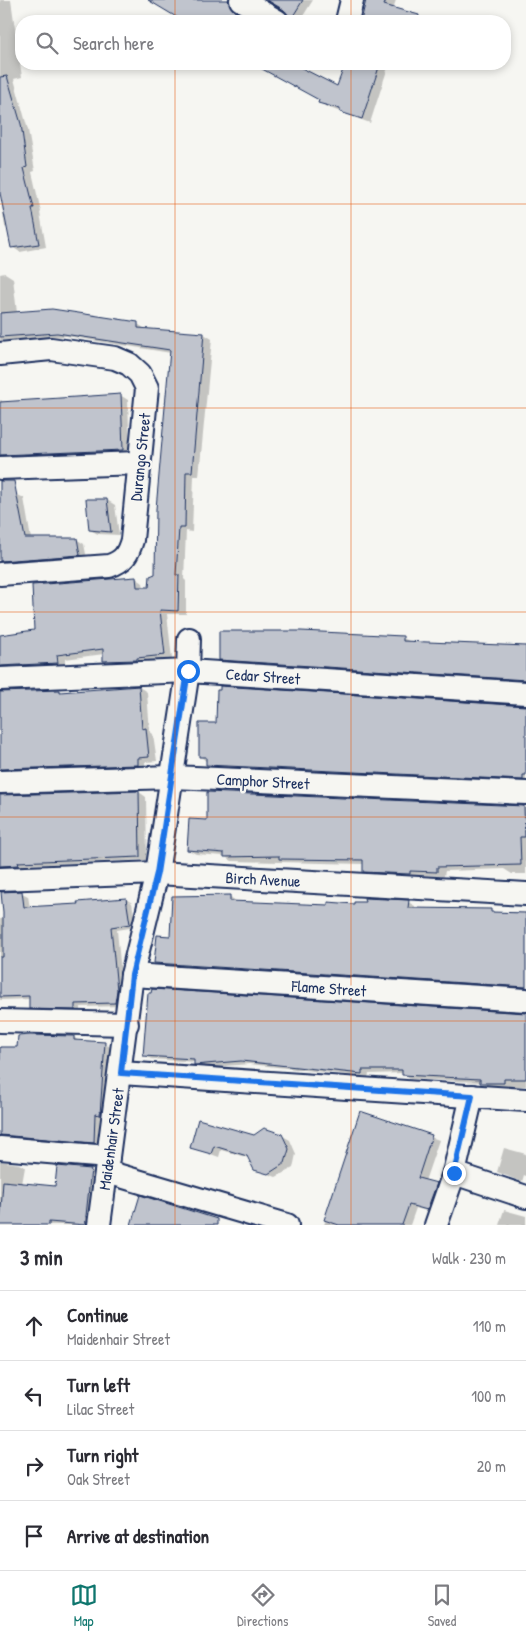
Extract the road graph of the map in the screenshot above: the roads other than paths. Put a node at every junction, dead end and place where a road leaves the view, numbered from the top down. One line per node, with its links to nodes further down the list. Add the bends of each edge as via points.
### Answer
1 (241, 0): 3 (street)
2 (352, 0): 4 (street)
3 (267, 15)
4 (348, 15)
5 (0, 354): 6 (street, Durango Street, via 51,349 116,358 130,364 147,388)
6 (138, 463): 7 (street); 8 (street, Durango Street, via 132,540 128,554 120,562 109,566)
7 (0, 468)
8 (0, 574)
9 (189, 638): 10 (street, Maidenhair Street)
10 (188, 671): 11 (street, Cedar Street); 12 (street, Cedar Street); 13 (street, Maidenhair Street)
11 (0, 679)
12 (526, 693)
13 (173, 777): 14 (street, Camphor Street); 15 (street, Camphor Street); 16 (street, Maidenhair Street)
14 (0, 782)
15 (526, 794)
16 (157, 873): 17 (street, Birch Avenue); 18 (street, Birch Avenue); 19 (street, Maidenhair Street)
17 (0, 879)
18 (526, 894)
19 (132, 975): 20 (street, Flame Street); 22 (street, Maidenhair Street)
20 (526, 1000)
21 (0, 1021): 22 (street)
22 (126, 1024): 23 (street, Maidenhair Street)
23 (121, 1073): 24 (street); 27 (street, Maidenhair Street)
24 (472, 1096): 25 (street); 28 (street)
25 (526, 1100)
26 (0, 1148): 27 (street)
27 (108, 1165): 30 (street, Maidenhair Street); 31 (street)
28 (454, 1173): 29 (street); 32 (street)
29 (526, 1197)
30 (99, 1225)
31 (287, 1225)
32 (436, 1225)

